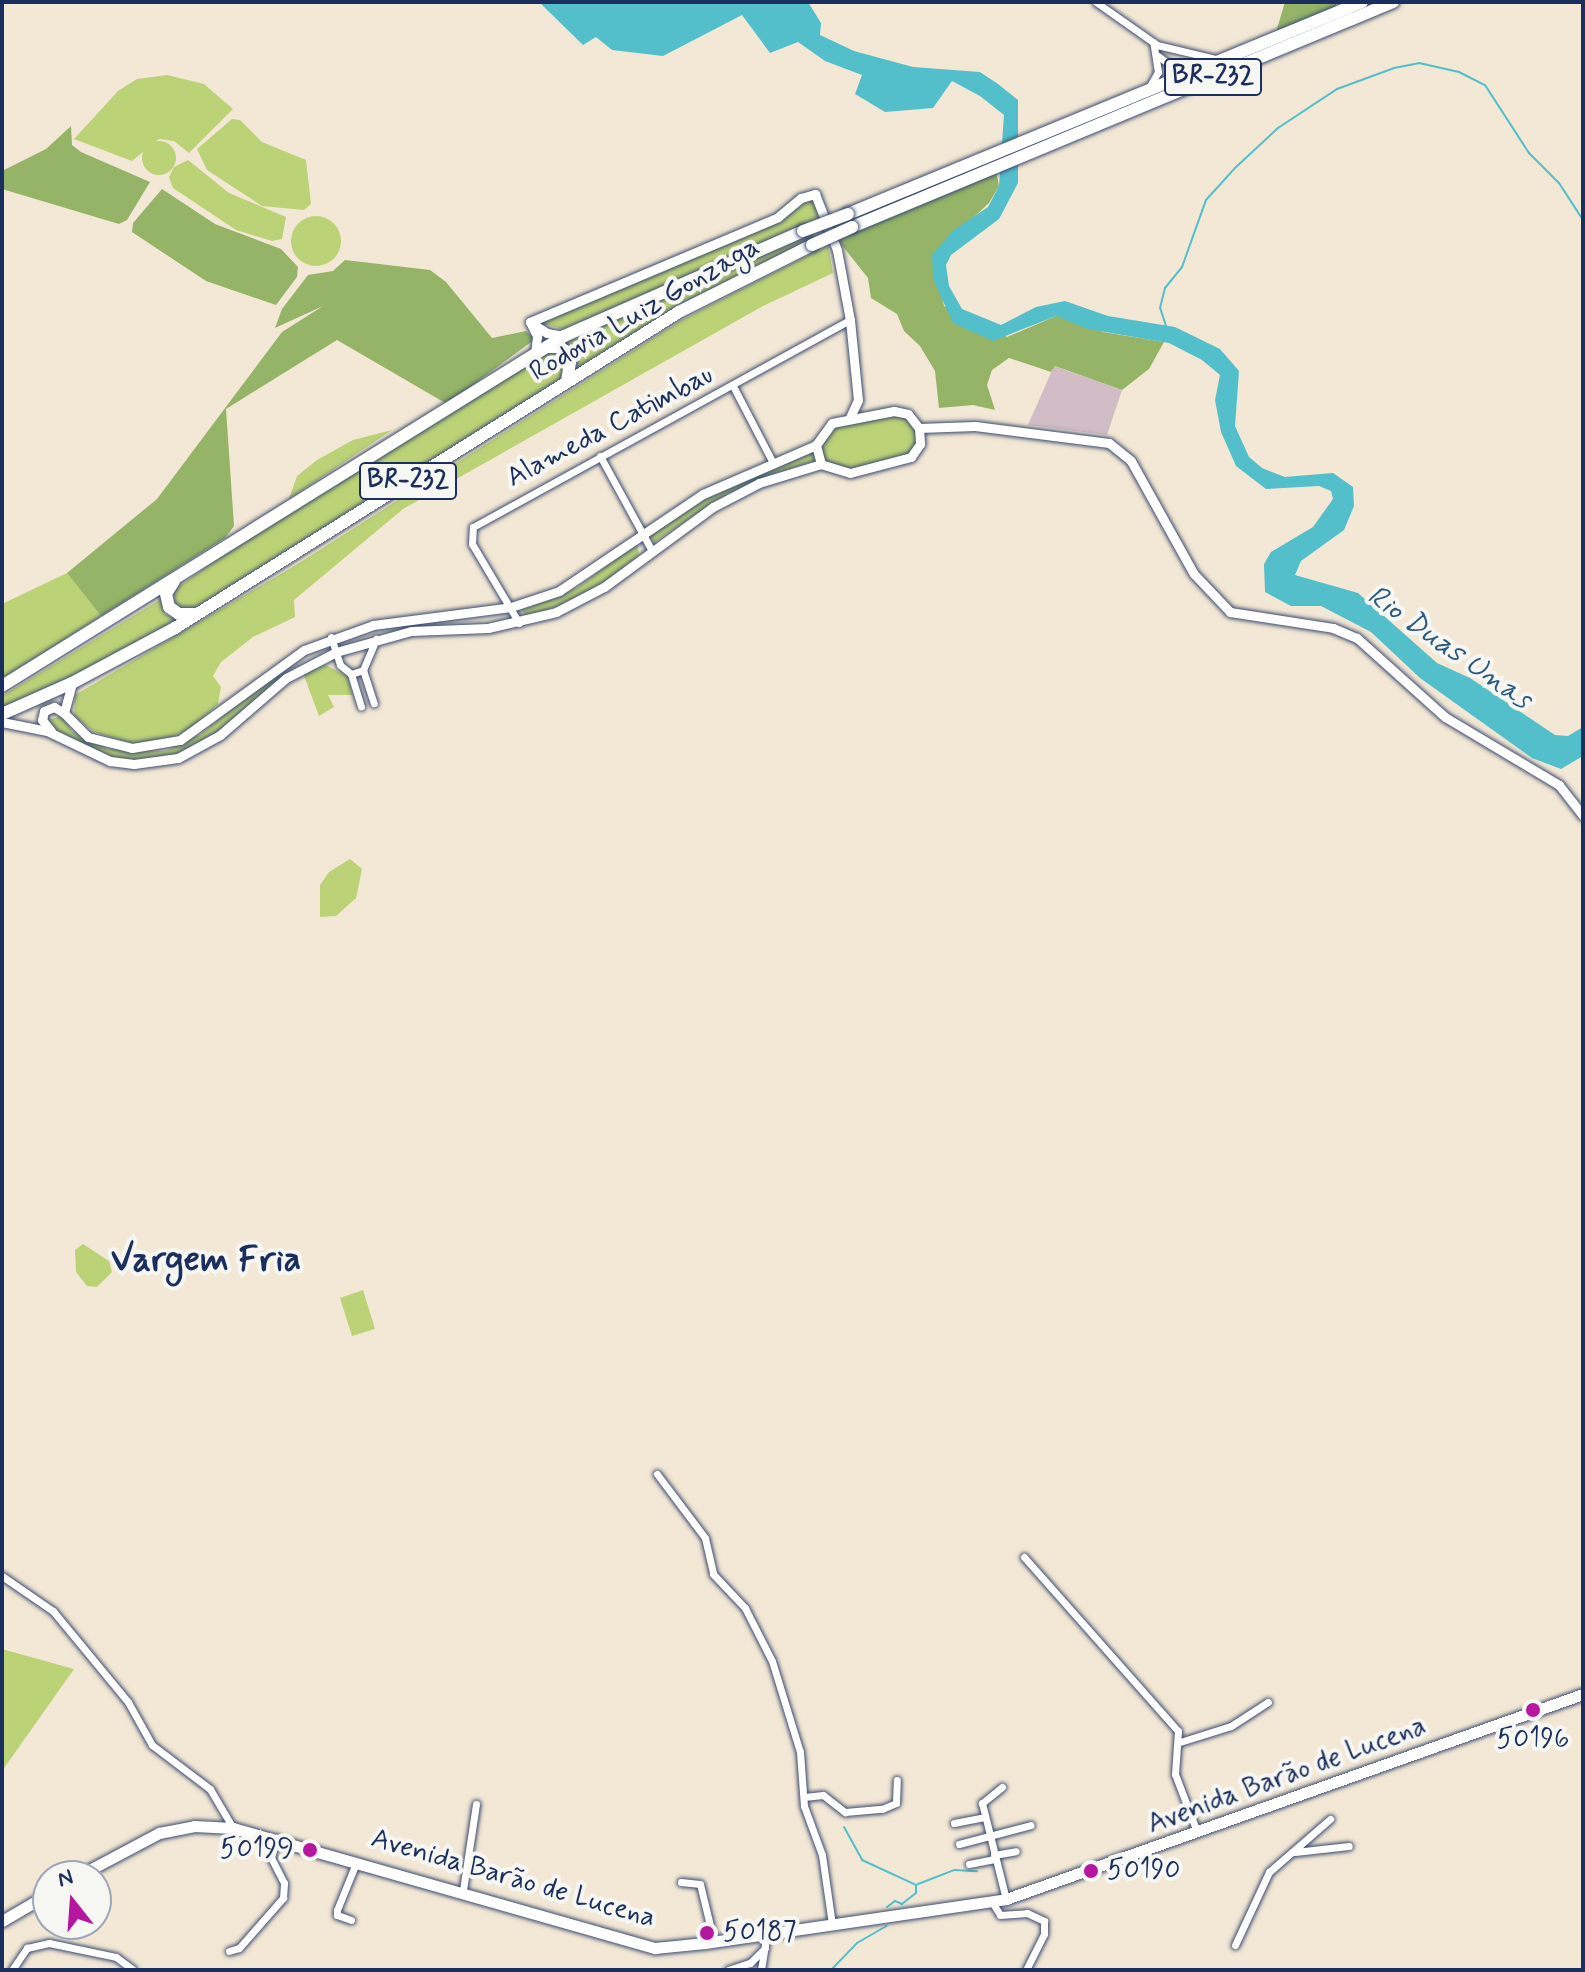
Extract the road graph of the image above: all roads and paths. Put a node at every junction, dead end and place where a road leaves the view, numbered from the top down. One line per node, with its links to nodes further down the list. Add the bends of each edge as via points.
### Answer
1 (1096, 2): 5 (street)
2 (1362, 2): 4 (highway, Rodovia Luiz Gonzaga / BR-232)
3 (1393, 2): 11 (highway, Rodovia Luiz Gonzaga / BR-232)
4 (1339, 7): 8 (highway, Rodovia Luiz Gonzaga / BR-232)
5 (1153, 42): 6 (street); 7 (street)
6 (1162, 46): 7 (street); 8 (street)
7 (1157, 58): 9 (street); 10 (street, via 1158,72)
8 (1222, 59): 9 (highway, Rodovia Luiz Gonzaga / BR-232)
9 (1185, 75): 10 (highway, Rodovia Luiz Gonzaga / BR-232)
10 (1146, 91): 11 (highway, Rodovia Luiz Gonzaga / BR-232)
11 (1031, 146): 12 (highway, Rodovia Luiz Gonzaga / BR-232)
12 (972, 170): 15 (highway, Rodovia Luiz Gonzaga / BR-232, bridge, via 803,231); 17 (highway, Rodovia Luiz Gonzaga / BR-232, bridge, via 714,291)
13 (850, 320): 14 (main road, via 837,250 819,197 805,195 778,217); 18 (street, Alameda Catimbau); 19 (main road)
14 (530, 322): 15 (main road); 16 (main road)
15 (564, 336): 16 (highway, Rodovia Luiz Gonzaga / BR-232)
16 (538, 352): 17 (highway, via 560,347 571,356 573,371); 29 (highway, Rodovia Luiz Gonzaga / BR-232)
17 (562, 385): 31 (highway, Rodovia Luiz Gonzaga / BR-232)
18 (733, 386): 24 (street, Alameda Catimbau); 25 (street)
19 (858, 400): 20 (main road); 21 (main road)
20 (873, 414): 21 (main road); 22 (main road, via 902,412)
21 (849, 419): 23 (main road, via 832,423)
22 (919, 428): 26 (main road, via 918,450 904,462 843,474); 50 (main road, via 975,426 1109,443 1131,461 1194,574 1230,612 1333,628 1357,638 1445,717 1559,785)
23 (816, 445): 25 (main road); 26 (main road)
24 (600, 456): 27 (street); 30 (street, Alameda Catimbau, via 469,532)
25 (772, 461): 27 (main road, via 703,494)
26 (821, 464): 28 (main road, via 759,483)
27 (642, 535): 28 (street); 30 (main road, via 581,580)
28 (651, 549): 33 (main road, via 576,602)
29 (183, 574): 31 (highway, via 167,588 169,607 186,616); 45 (highway, Rodovia Luiz Gonzaga / BR-232)
30 (511, 607): 32 (main road); 33 (street)
31 (204, 610): 44 (highway, Rodovia Luiz Gonzaga / BR-232)
32 (450, 613): 34 (street); 35 (main road)
33 (519, 623): 34 (main road)
34 (449, 629): 36 (main road)
35 (331, 637): 37 (street); 38 (main road)
36 (376, 639): 37 (main road); 41 (street)
37 (336, 652): 39 (main road); 40 (street)
38 (279, 664): 43 (street); 46 (main road, via 206,726 164,745 108,744 77,729)
39 (312, 664): 40 (street); 43 (main road)
40 (340, 665): 42 (street)
41 (363, 670): 42 (street); 42 (street, via 373,699 360,703)
42 (351, 674)
43 (286, 678): 49 (main road, via 220,735 178,758 134,764 110,761)
44 (72, 683): 46 (main road); 47 (highway, Rodovia Luiz Gonzaga / BR-232)
45 (2, 686)
46 (64, 713): 49 (main road, via 54,707 44,711 42,720)
47 (2, 714)
48 (2, 722): 49 (main road)
49 (53, 733)
50 (1583, 816)
51 (657, 1474): 59 (street, via 705,1538 713,1574 745,1608 772,1661 800,1752)
52 (1024, 1557): 56 (street, via 1174,1725)
53 (2, 1576): 65 (street, via 53,1611 128,1702 152,1745 210,1789)
54 (1583, 1694): 66 (main road, Avenida Barão de Lucena)
55 (1268, 1702): 56 (street, via 1231,1726)
56 (1180, 1742): 66 (street, via 1175,1774)
57 (897, 1780): 59 (street, via 898,1799 882,1809 845,1812 823,1795)
58 (1002, 1787): 61 (street, via 984,1797)
59 (804, 1797): 84 (street, via 822,1855)
60 (476, 1804): 78 (street)
61 (984, 1817): 63 (street); 68 (street)
62 (1330, 1819): 72 (street)
63 (954, 1823)
64 (1031, 1825): 68 (street)
65 (233, 1828): 67 (main road, Avenida Barão de Lucena); 74 (main road, Avenida Barão de Lucena, via 185,1827 159,1833)
66 (1198, 1834): 79 (main road, Avenida Barão de Lucena)
67 (276, 1837): 75 (main road, Avenida Barão de Lucena); 89 (street, via 271,1858 284,1883 283,1898 239,1948)
68 (989, 1837): 69 (street); 73 (street)
69 (959, 1844)
70 (1349, 1846): 72 (street)
71 (1016, 1851): 73 (street)
72 (1295, 1852): 87 (street, via 1269,1872)
73 (995, 1857): 76 (street); 79 (street)
74 (108, 1860)
75 (357, 1860): 78 (main road, Avenida Barão de Lucena); 82 (street, via 337,1910 337,1915)
76 (969, 1864)
77 (681, 1882): 86 (street, via 700,1884)
78 (463, 1890): 86 (main road, Avenida Barão de Lucena, via 655,1948)
79 (1006, 1899): 80 (main road, Avenida Barão de Lucena)
80 (992, 1902): 84 (main road, Avenida Barão de Lucena); 94 (street, via 1000,1915 1027,1913 1044,1921 1044,1934)
81 (32, 1903): 83 (main road)
82 (351, 1920)
83 (2, 1921)
84 (832, 1924): 85 (main road, Avenida Barão de Lucena)
85 (767, 1934): 86 (main road, Avenida Barão de Lucena); 88 (street)
86 (714, 1942)
87 (1235, 1945)
88 (765, 1948): 92 (street, via 750,1963); 93 (street)
89 (229, 1951)
90 (12, 1970): 91 (street, via 27,1948 49,1943 116,1957)
91 (133, 1970)
92 (728, 1970)
93 (761, 1970)
94 (1026, 1970)

